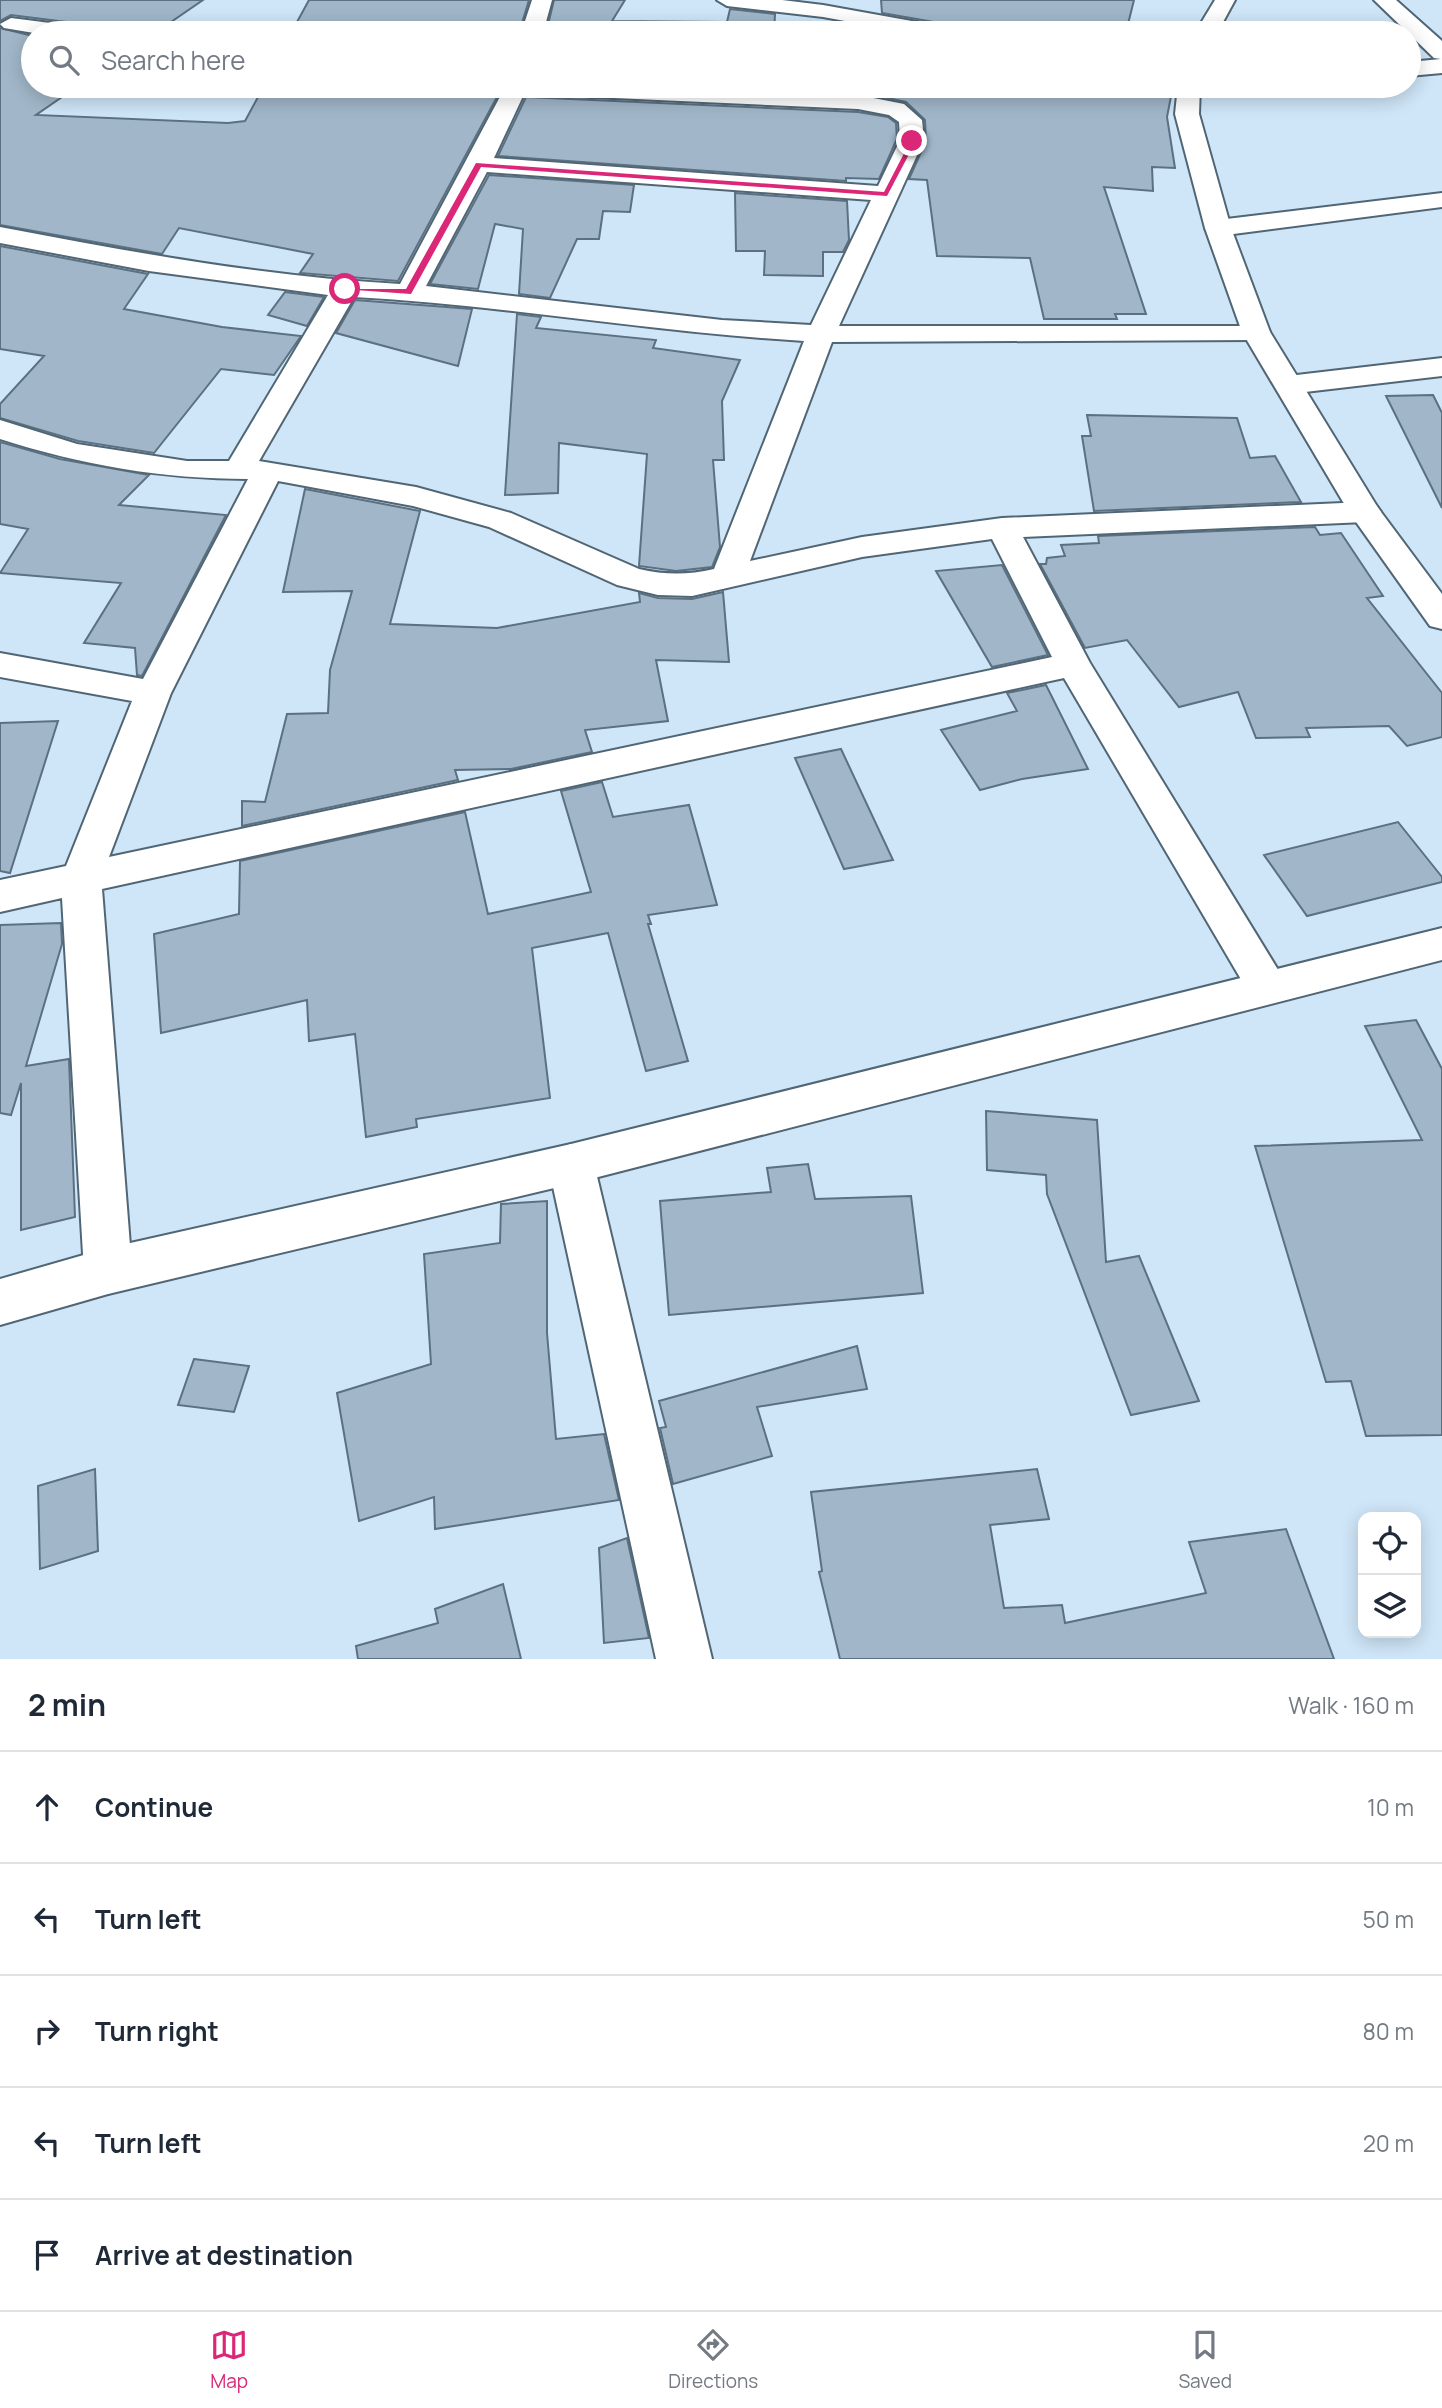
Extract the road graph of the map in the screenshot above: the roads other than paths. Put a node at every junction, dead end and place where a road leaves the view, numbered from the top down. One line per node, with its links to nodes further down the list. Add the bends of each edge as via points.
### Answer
1 (542, 0): 7 (street)
2 (727, 0): 8 (street, via 823,11)
3 (901, 0): 9 (street)
4 (1226, 0): 10 (street)
5 (1384, 0): 11 (street)
6 (40, 6): 12 (street)
7 (536, 21)
8 (861, 21)
9 (891, 21)
10 (1213, 21)
11 (1407, 21)
12 (6, 28)
13 (1421, 34): 14 (street)
14 (1442, 53)
15 (1442, 66): 16 (street)
16 (1421, 68)
17 (512, 98): 20 (street)
18 (870, 98): 21 (street, via 910,120 912,141)
19 (1188, 98): 23 (street, via 1187,114)
20 (479, 164): 21 (street); 26 (street)
21 (887, 194): 28 (street)
22 (1442, 200): 23 (street)
23 (1218, 228): 27 (street)
24 (0, 235): 25 (street, via 149,263)
25 (345, 289): 26 (street); 32 (street)
26 (408, 292): 28 (street, via 722,328)
27 (1256, 332): 28 (street); 30 (street)
28 (821, 334): 35 (street)
29 (1442, 367): 30 (street)
30 (1288, 386): 33 (street)
31 (0, 429): 32 (street, via 73,452 187,470)
32 (254, 470): 35 (street, via 416,497 500,520 629,577 658,584 692,585); 39 (street)
33 (1365, 512): 34 (street); 36 (street)
34 (1002, 528): 35 (street, via 862,547); 37 (street)
35 (727, 578)
36 (1436, 603)
37 (1073, 664): 40 (street); 43 (street)
38 (0, 665): 39 (street)
39 (153, 693): 40 (street)
40 (81, 879): 41 (street); 45 (street)
41 (0, 896)
42 (1442, 944): 43 (street)
43 (1268, 986): 44 (street)
44 (571, 1164): 45 (street); 47 (street)
45 (108, 1271): 46 (street)
46 (0, 1302)
47 (684, 1659)

